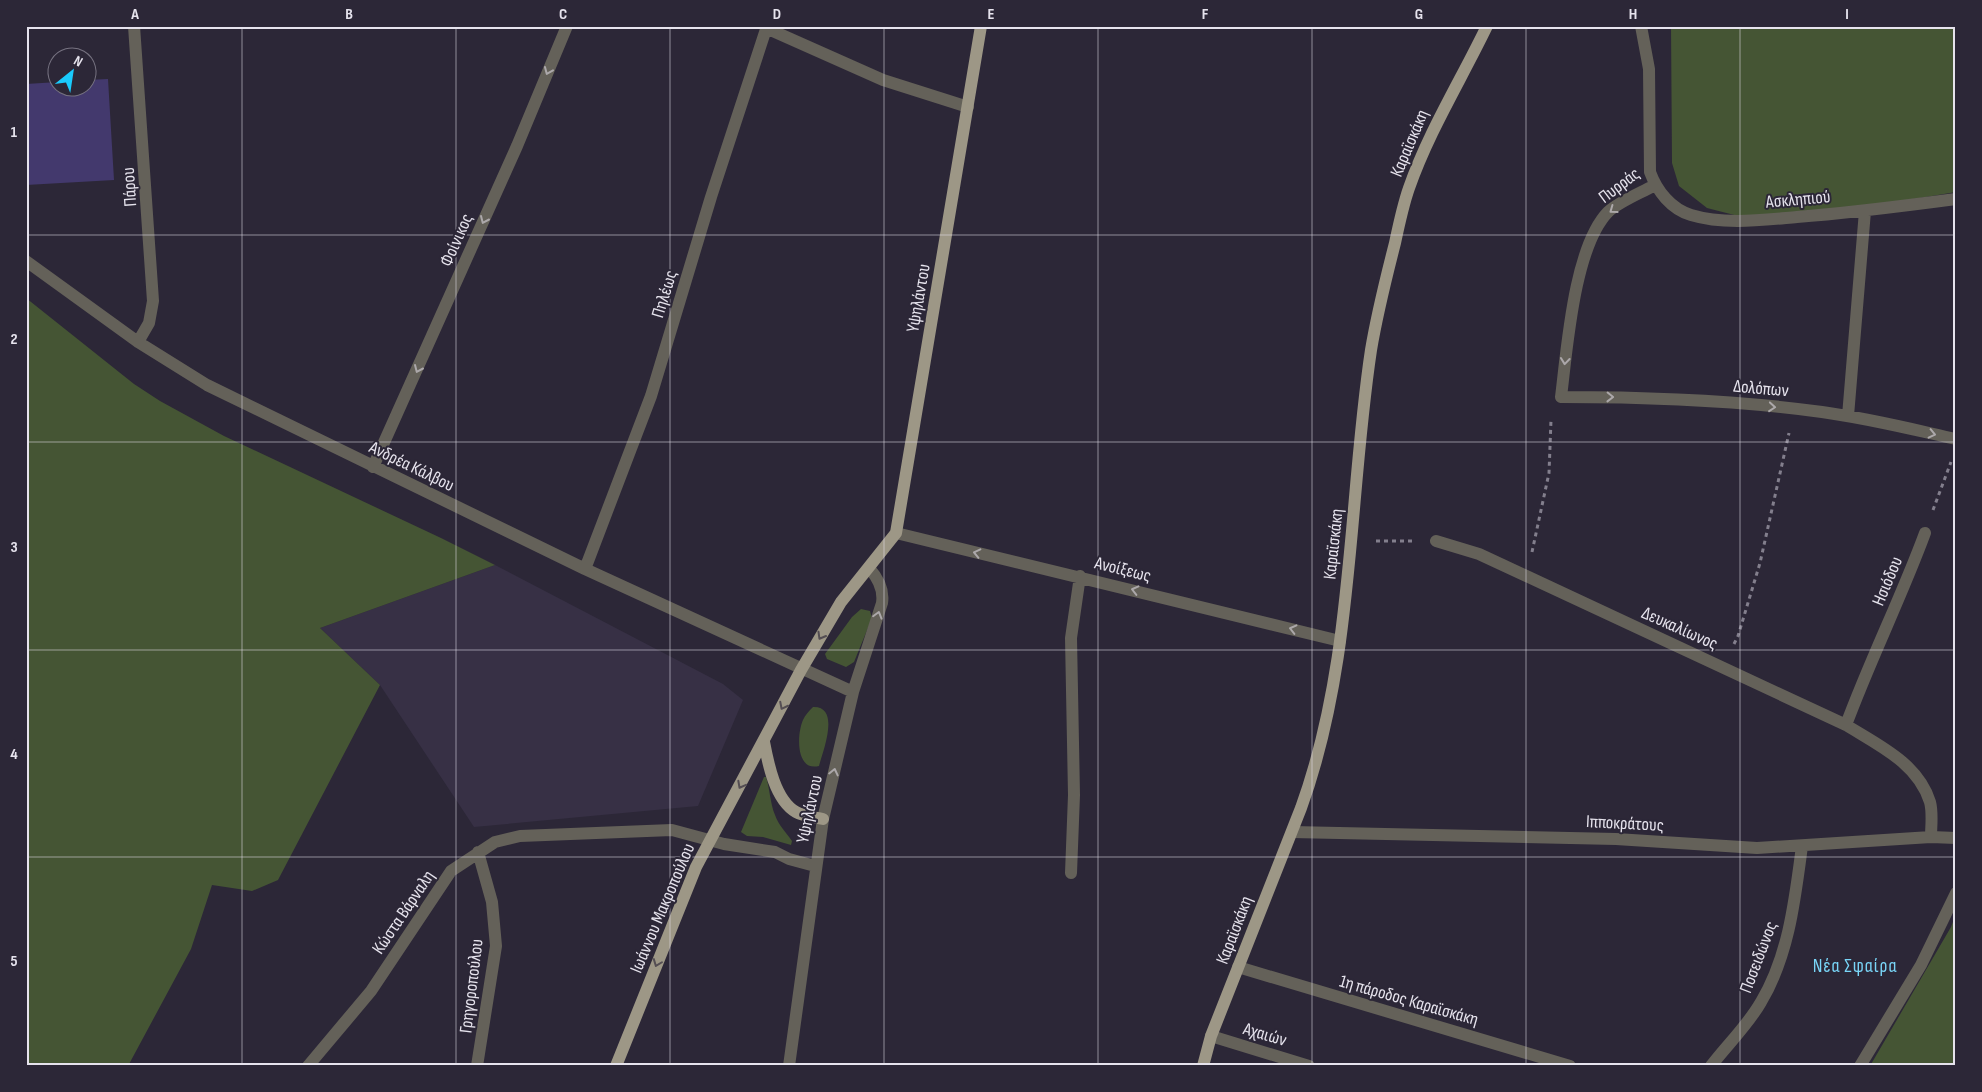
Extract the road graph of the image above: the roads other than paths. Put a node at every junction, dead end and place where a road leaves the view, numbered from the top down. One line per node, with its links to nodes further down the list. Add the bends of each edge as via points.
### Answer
1 (134, 26): 12 (street, Πάρου, via 153,301 149,323)
2 (567, 26): 16 (street, Φοίνικος, one-way to 16, via 517,146)
3 (981, 26): 7 (main road, Υψηλάντου)
4 (1486, 26): 23 (main road, Καραϊσκάκη, via 1437,121 1408,188 1384,285 1371,352)
5 (1641, 26): 8 (street, Πυρράς, via 1649,69 1648,154)
6 (767, 27): 7 (street, via 883,80); 21 (street, Πηλέως, via 651,396)
7 (968, 107): 17 (main road, Υψηλάντου)
8 (1655, 185): 10 (street, Ασκληπιού, via 1678,209 1690,215 1722,220 1750,221); 13 (street, Πυρράς, one-way to 13, via 1609,211 1597,228 1583,265 1568,332)
9 (1956, 199): 10 (street, Ασκληπιού)
10 (1865, 212): 14 (street)
11 (26, 261): 12 (street, Ανδρέα Κάλβου)
12 (138, 342): 16 (street, Ανδρέα Κάλβου, via 207,385)
13 (1561, 397): 14 (street, Δολόπων, one-way to 14, via 1700,401 1794,408)
14 (1848, 416): 15 (street, Δολόπων, one-way to 15)
15 (1956, 439)
16 (373, 466): 21 (street, Ανδρέα Κάλβου)
17 (896, 533): 20 (main road, Υψηλάντου); 22 (street, Ανοίξεως, one-way to 17)
18 (1925, 533): 26 (street, Ησιόδου)
19 (1436, 541): 26 (street, Δευκαλίωνος, via 1479,554)
20 (869, 568): 24 (main road, Υψηλάντου, one-way to 24, via 841,602); 25 (street, Υψηλάντου, one-way to 20, via 882,603 883,593)
21 (585, 569): 24 (street, Ανδρέα Κάλβου)
22 (1080, 576): 23 (street, Ανοίξεως, one-way to 22); 36 (street, via 1071,638 1074,795)
23 (1340, 641): 29 (main road, Καραϊσκάκη, via 1324,733 1312,779)
24 (801, 670): 25 (street, Ανδρέα Κάλβου); 27 (main road, Ιωάννου Μακροπούλου, one-way to 27)
25 (853, 692): 28 (street, Υψηλάντου, one-way to 25)
26 (1846, 725): 30 (street, Δευκαλίωνος, via 1896,756 1919,780 1930,803)
27 (764, 742): 28 (main road, via 771,774 786,803 798,813); 32 (main road, Ιωάννου Μακροπούλου, one-way to 32)
28 (823, 819): 35 (street, Υψηλάντου)
29 (1292, 832): 33 (street, Ιπποκράτους, via 1616,838 1757,848); 38 (main road, Καραϊσκάκη)
30 (1932, 837): 31 (street, Ιπποκράτους); 33 (street, Ιπποκράτους)
31 (1956, 838)
32 (711, 840): 34 (street, Κώστα Βάρναλη, via 672,830 520,836 495,842); 35 (street, Κώστα Βάρναλη, via 775,852); 42 (main road, Ιωάννου Μακροπούλου, one-way to 42, via 688,885)
33 (1802, 846): 47 (street, Ποσειδώνος, via 1794,908 1772,979 1760,1004)
34 (478, 852): 40 (street, Κώστα Βάρναλη, via 451,871 371,991); 41 (street, Γρηγοροπούλου, via 492,902 496,946)
35 (815, 866): 43 (street, Υψηλάντου)
36 (1071, 873)
37 (1956, 893): 48 (street, via 1921,965)
38 (1238, 967): 39 (main road, Καραϊσκάκη); 46 (street, 1η πάροδος Καραϊσκάκη)
39 (1211, 1036): 44 (main road, Καραϊσκάκη); 45 (street, Αχαιών)
40 (308, 1066)
41 (477, 1066)
42 (616, 1066)
43 (789, 1066)
44 (1203, 1066)
45 (1308, 1066)
46 (1570, 1066)
47 (1711, 1066)
48 (1860, 1066)

